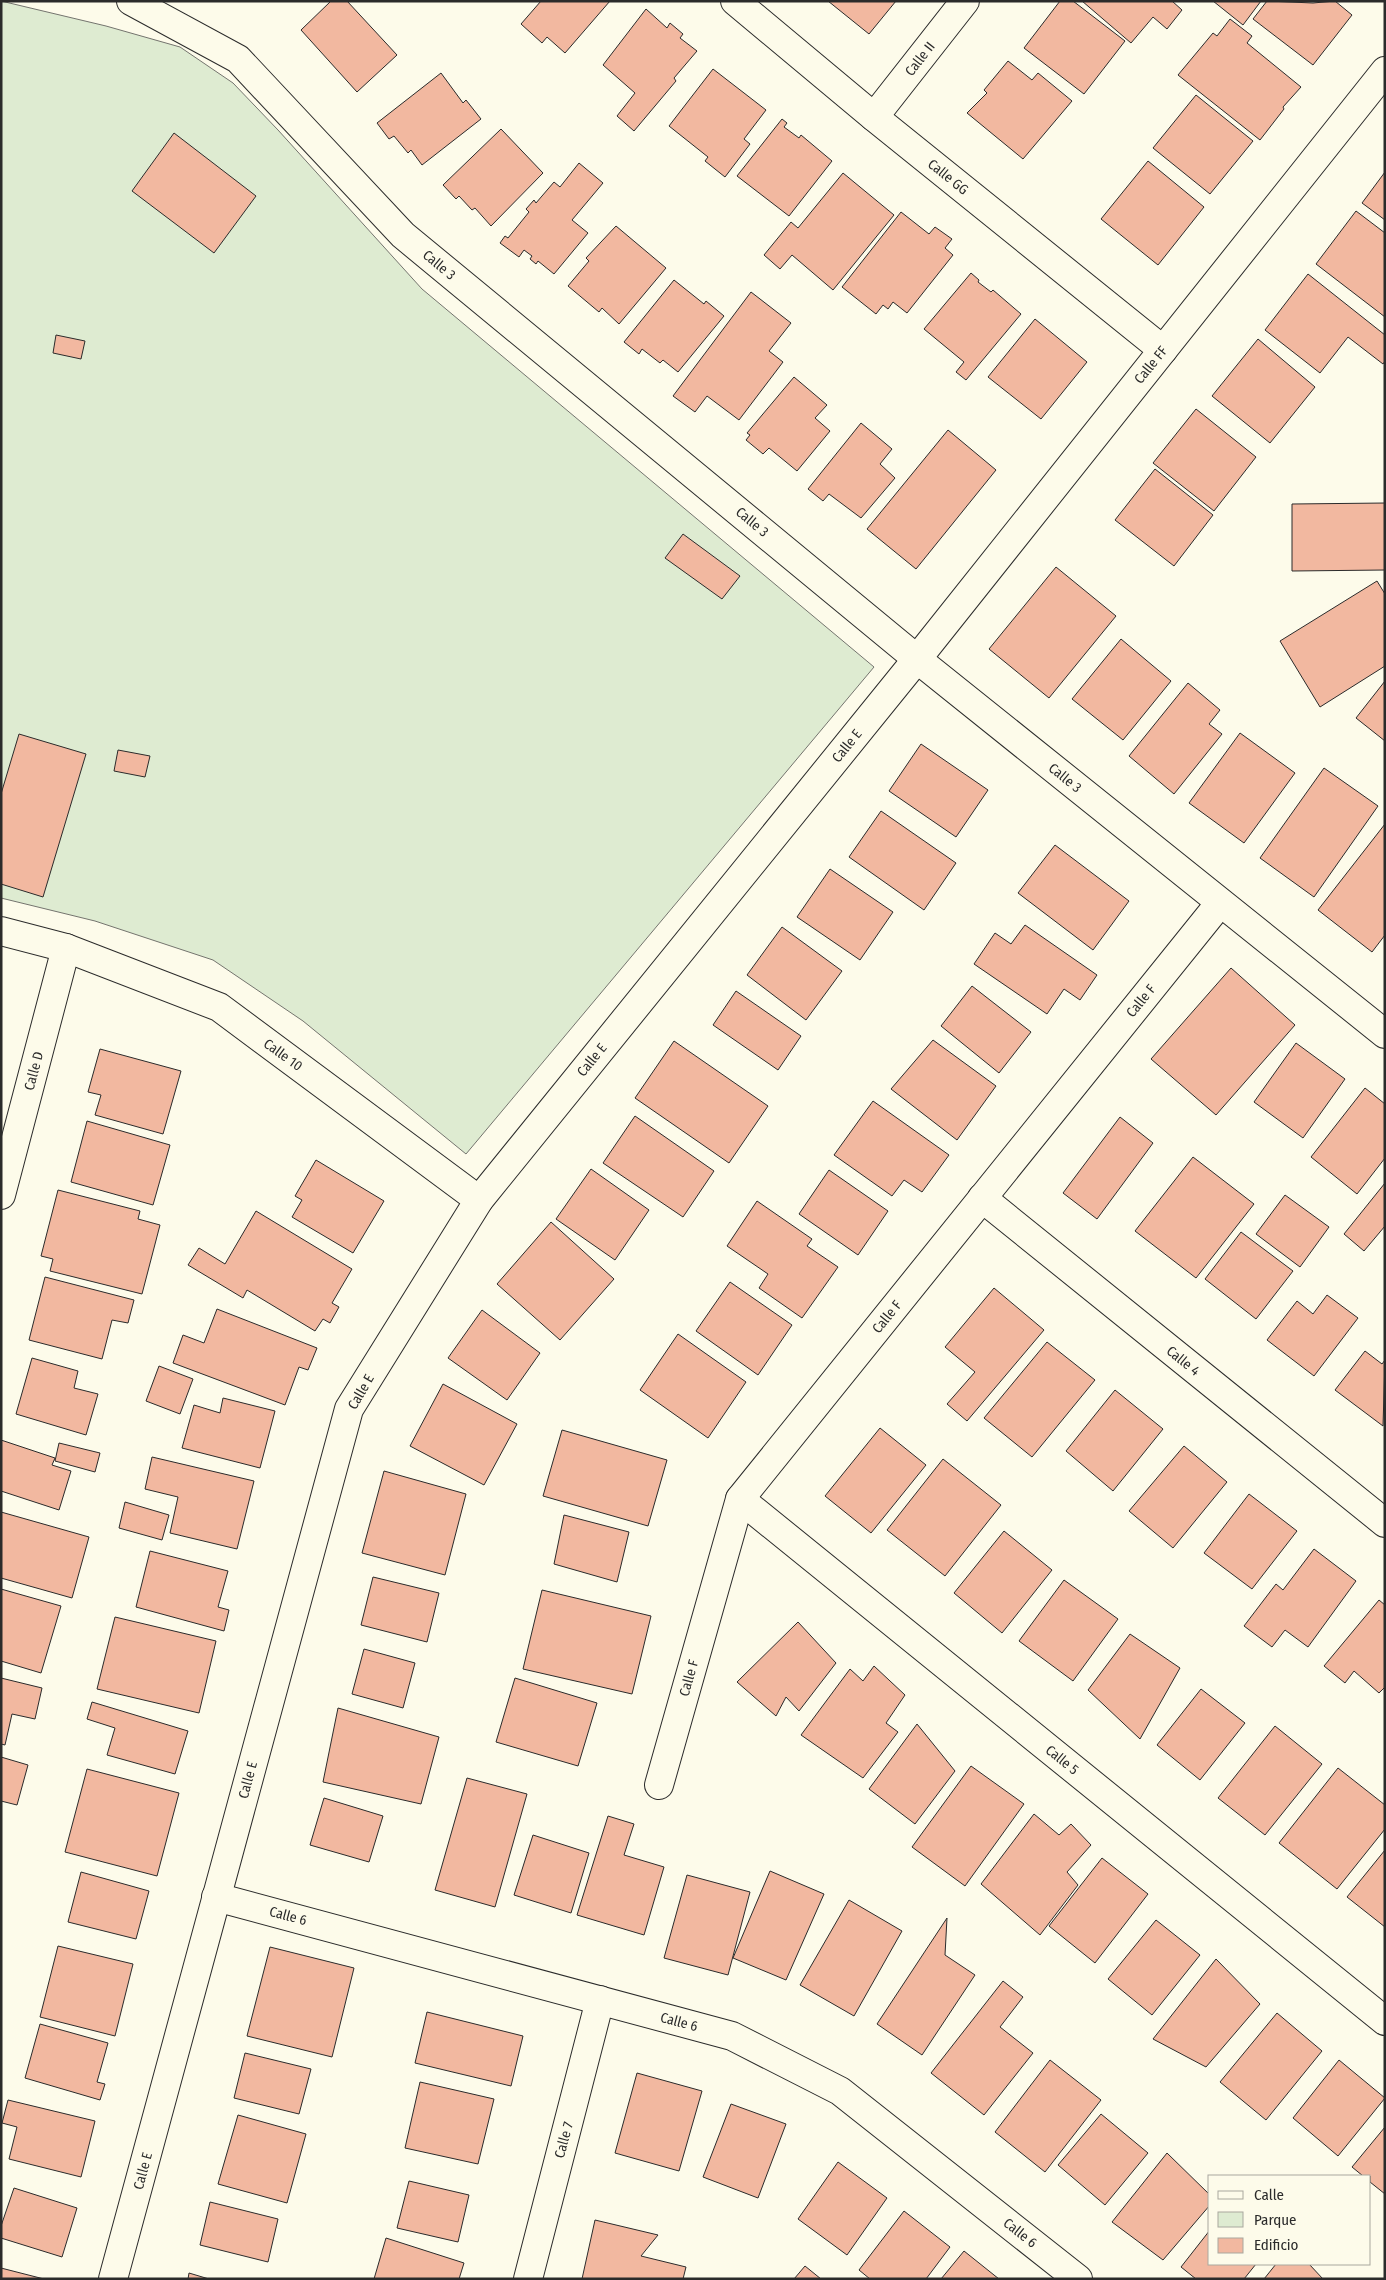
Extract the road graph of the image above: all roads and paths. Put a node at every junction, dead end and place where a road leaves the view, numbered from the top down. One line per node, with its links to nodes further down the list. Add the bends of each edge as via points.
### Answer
1 (131, 1): 7 (street, Calle 3, via 238,59 403,235)
2 (735, 1): 5 (street, Calle GG)
3 (966, 1): 5 (street, Calle II)
4 (1385, 71): 6 (street, Calle FF)
5 (874, 118): 6 (street, Calle GG)
6 (1164, 350): 7 (street, Calle FF)
7 (917, 659): 8 (street, Calle 3); 14 (street, Calle E)
8 (1220, 903): 11 (street, Calle 3); 13 (street, Calle F)
9 (1, 931): 10 (street, Calle 10)
10 (66, 948): 12 (street, Calle D); 14 (street, Calle 10, via 218,1007)
11 (1385, 1034)
12 (1, 1195)
13 (982, 1198): 15 (street, Calle F); 16 (street, Calle 4)
14 (479, 1200): 18 (street, Calle E, via 349,1409)
15 (740, 1499): 17 (street, Calle F); 20 (street, Calle 5)
16 (1385, 1523)
17 (659, 1785)
18 (216, 1897): 19 (street, Calle 6); 21 (street, Calle E)
19 (600, 2000): 22 (street, Calle 7); 23 (street, Calle 6, via 732,2036 840,2091)
20 (1385, 2021)
21 (113, 2279)
22 (528, 2279)
23 (1078, 2279)

